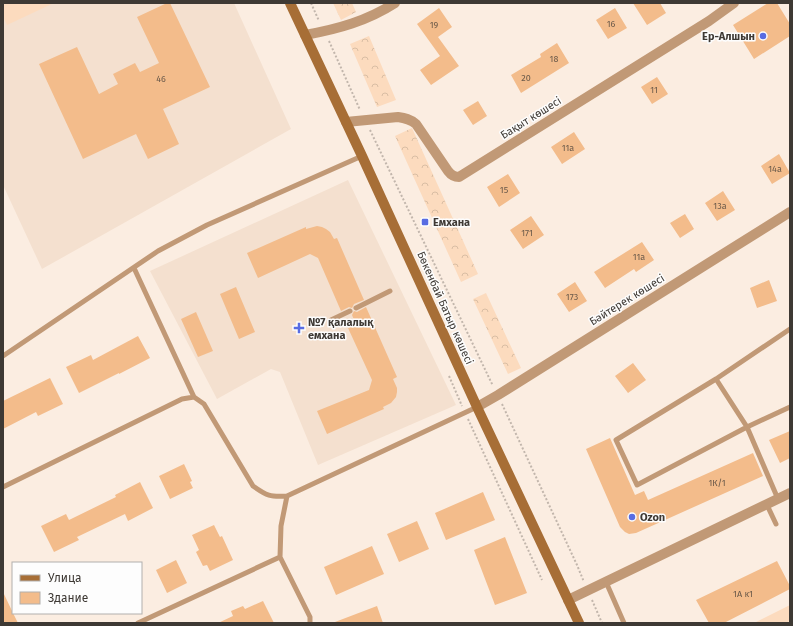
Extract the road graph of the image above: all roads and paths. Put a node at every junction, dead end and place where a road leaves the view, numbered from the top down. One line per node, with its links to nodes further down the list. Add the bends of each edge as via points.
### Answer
1 (290, 3): 6 (main road, Бөкенбай Батыр көшесі)
2 (311, 3): 5 (path)
3 (395, 3): 5 (street, via 372,16)
4 (734, 3): 7 (street, Бақыт көшесі, via 709,22 459,177 448,171 411,120 398,117)
5 (324, 32): 6 (street); 7 (path)
6 (305, 36): 8 (main road, Бөкенбай Батыр көшесі)
7 (365, 120): 8 (street, Бақыт көшесі); 21 (path)
8 (346, 122): 9 (main road, Бөкенбай Батыр көшесі)
9 (362, 156): 11 (lane, via 207,225 158,251); 22 (main road, Бөкенбай Батыр көшесі)
10 (790, 212): 21 (street, Бәйтерек көшесі)
11 (134, 268): 17 (lane); 20 (lane)
12 (390, 291): 13 (lane)
13 (356, 308)
14 (350, 311): 15 (lane)
15 (331, 320)
16 (790, 329): 19 (lane)
17 (3, 356)
18 (449, 376): 24 (path)
19 (716, 379): 25 (lane); 25 (lane, via 616,440 637,485)
20 (194, 396): 26 (lane, via 182,399); 28 (lane, via 204,404 253,486 265,494)
21 (498, 396): 22 (street, Бәйтерек көшесі); 35 (path)
22 (477, 407): 24 (lane); 36 (main road, Бөкенбай Батыр көшесі)
23 (790, 407): 25 (lane)
24 (465, 413): 28 (lane); 33 (path)
25 (747, 428): 29 (lane)
26 (3, 487)
27 (790, 493): 29 (street)
28 (288, 496): 32 (lane, via 281,526)
29 (778, 499): 30 (street)
30 (767, 504): 31 (lane); 34 (street)
31 (776, 524)
32 (280, 557): 37 (lane); 38 (lane, via 310,617)
33 (542, 580)
34 (606, 582): 35 (street); 41 (lane)
35 (588, 590): 36 (street); 40 (path)
36 (568, 600): 39 (main road, Бөкенбай Батыр көшесі)
37 (138, 623)
38 (310, 623)
39 (579, 623)
40 (602, 623)
41 (624, 623)

